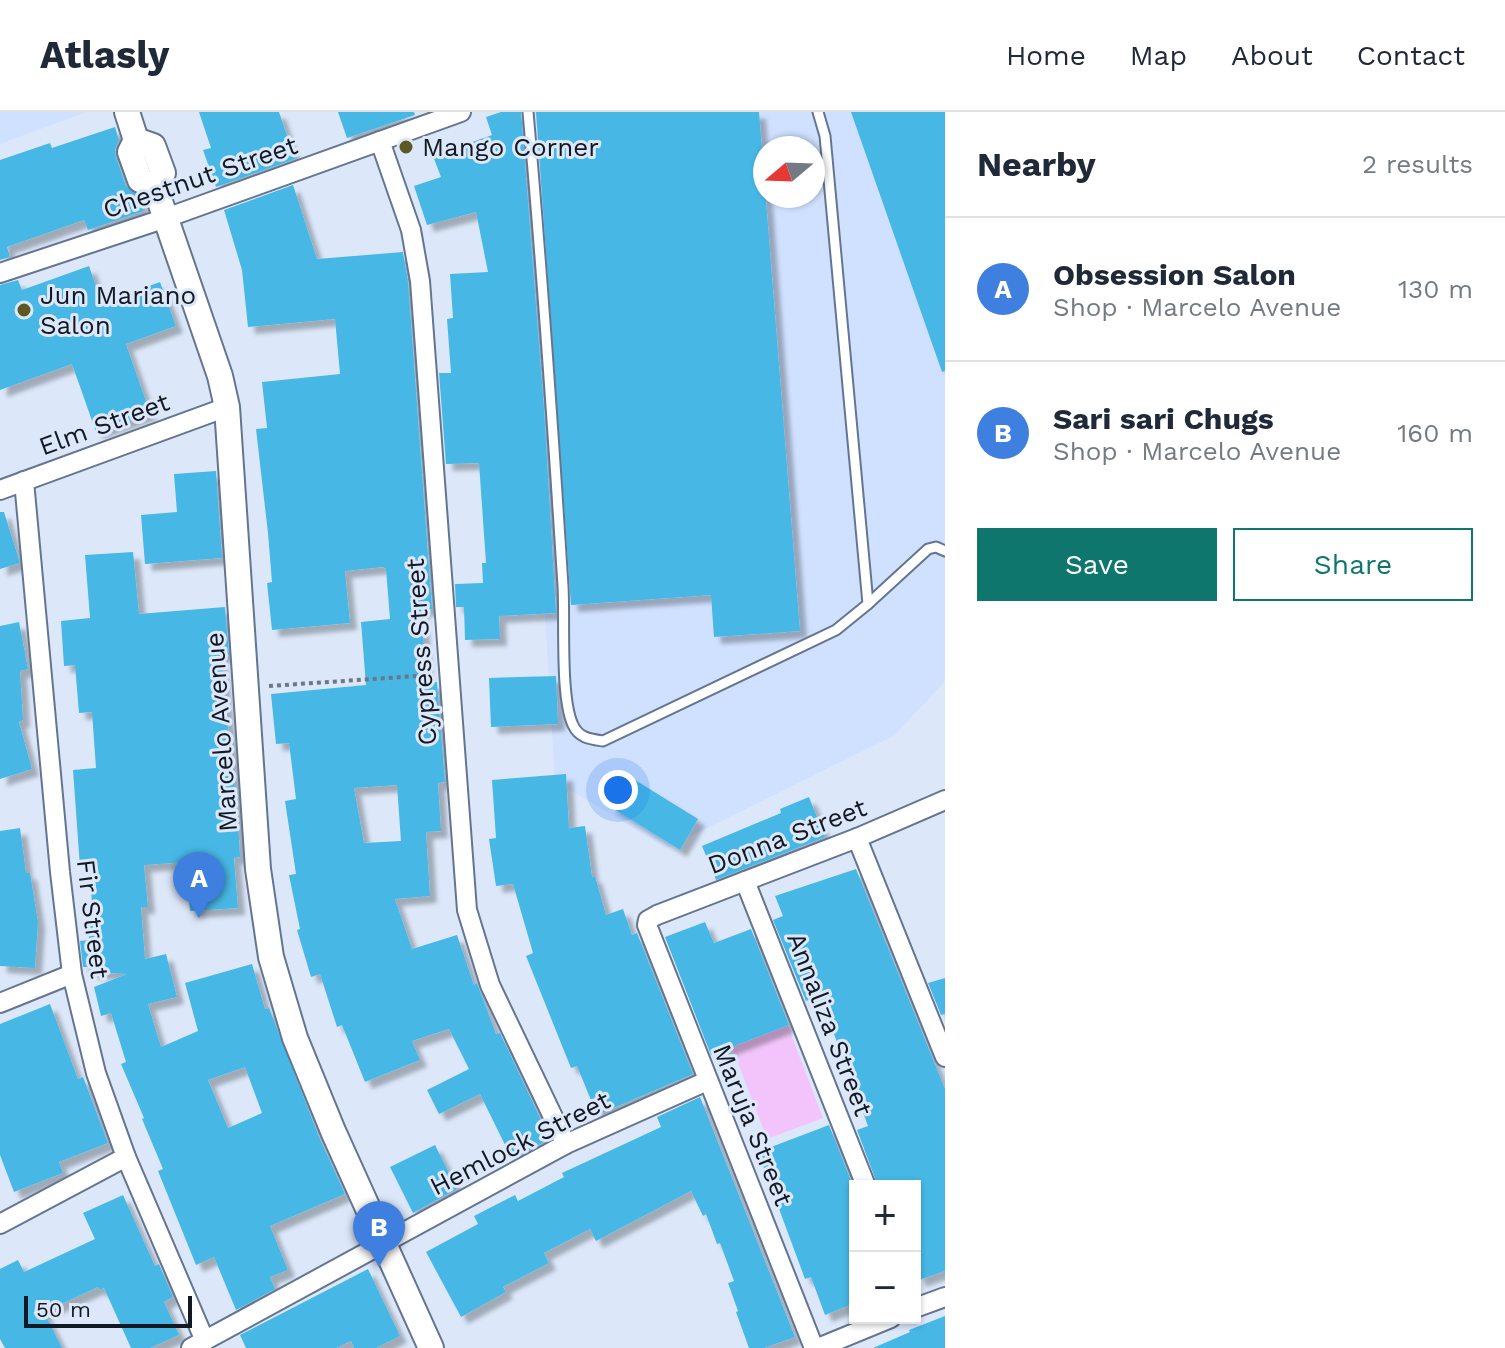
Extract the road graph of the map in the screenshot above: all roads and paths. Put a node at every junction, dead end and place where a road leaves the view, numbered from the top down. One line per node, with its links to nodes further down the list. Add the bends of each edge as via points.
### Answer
1 (127, 112): 6 (street, Marcelo Avenue, via 136,140 130,152 140,180 155,187)
2 (461, 112): 5 (street, Chestnut Street)
3 (528, 112): 12 (lane, via 548,346 566,695 573,726 585,739 603,741 836,630)
4 (818, 112): 12 (lane, via 825,136)
5 (380, 141): 6 (street, Chestnut Street); 13 (street, Cypress Street, via 411,230 420,281)
6 (166, 218): 7 (street, Chestnut Street); 8 (street, Marcelo Avenue)
7 (0, 273)
8 (227, 407): 9 (street, Elm Street); 14 (street, Marcelo Avenue)
9 (24, 481): 10 (street, Elm Street); 19 (street, Fir Street)
10 (0, 490)
11 (945, 551): 12 (lane, via 928,549)
12 (868, 604)
13 (449, 673): 14 (path); 23 (street, Cypress Street, via 467,910 490,985)
14 (247, 688): 27 (street, Marcelo Avenue, via 258,869 271,957 295,1038)
15 (945, 800): 16 (street, Donna Street)
16 (857, 838): 17 (street, Donna Street); 21 (street)
17 (745, 881): 18 (street, Donna Street); 25 (street, Annaliza Street)
18 (648, 920): 22 (street, Maruja Street, via 647,930)
19 (72, 974): 20 (street); 24 (street, Fir Street, via 96,1073)
20 (0, 1003)
21 (945, 1057)
22 (707, 1081): 23 (street, Hemlock Street); 33 (street, Maruja Street)
23 (566, 1144): 27 (street, Hemlock Street)
24 (126, 1157): 26 (street); 31 (street, Fir Street)
25 (864, 1180)
26 (0, 1224)
27 (384, 1243): 31 (street, Hemlock Street); 32 (street, Marcelo Avenue)
28 (945, 1297): 29 (street)
29 (921, 1306)
30 (876, 1324): 33 (street)
31 (198, 1344)
32 (431, 1348)
33 (816, 1348)

